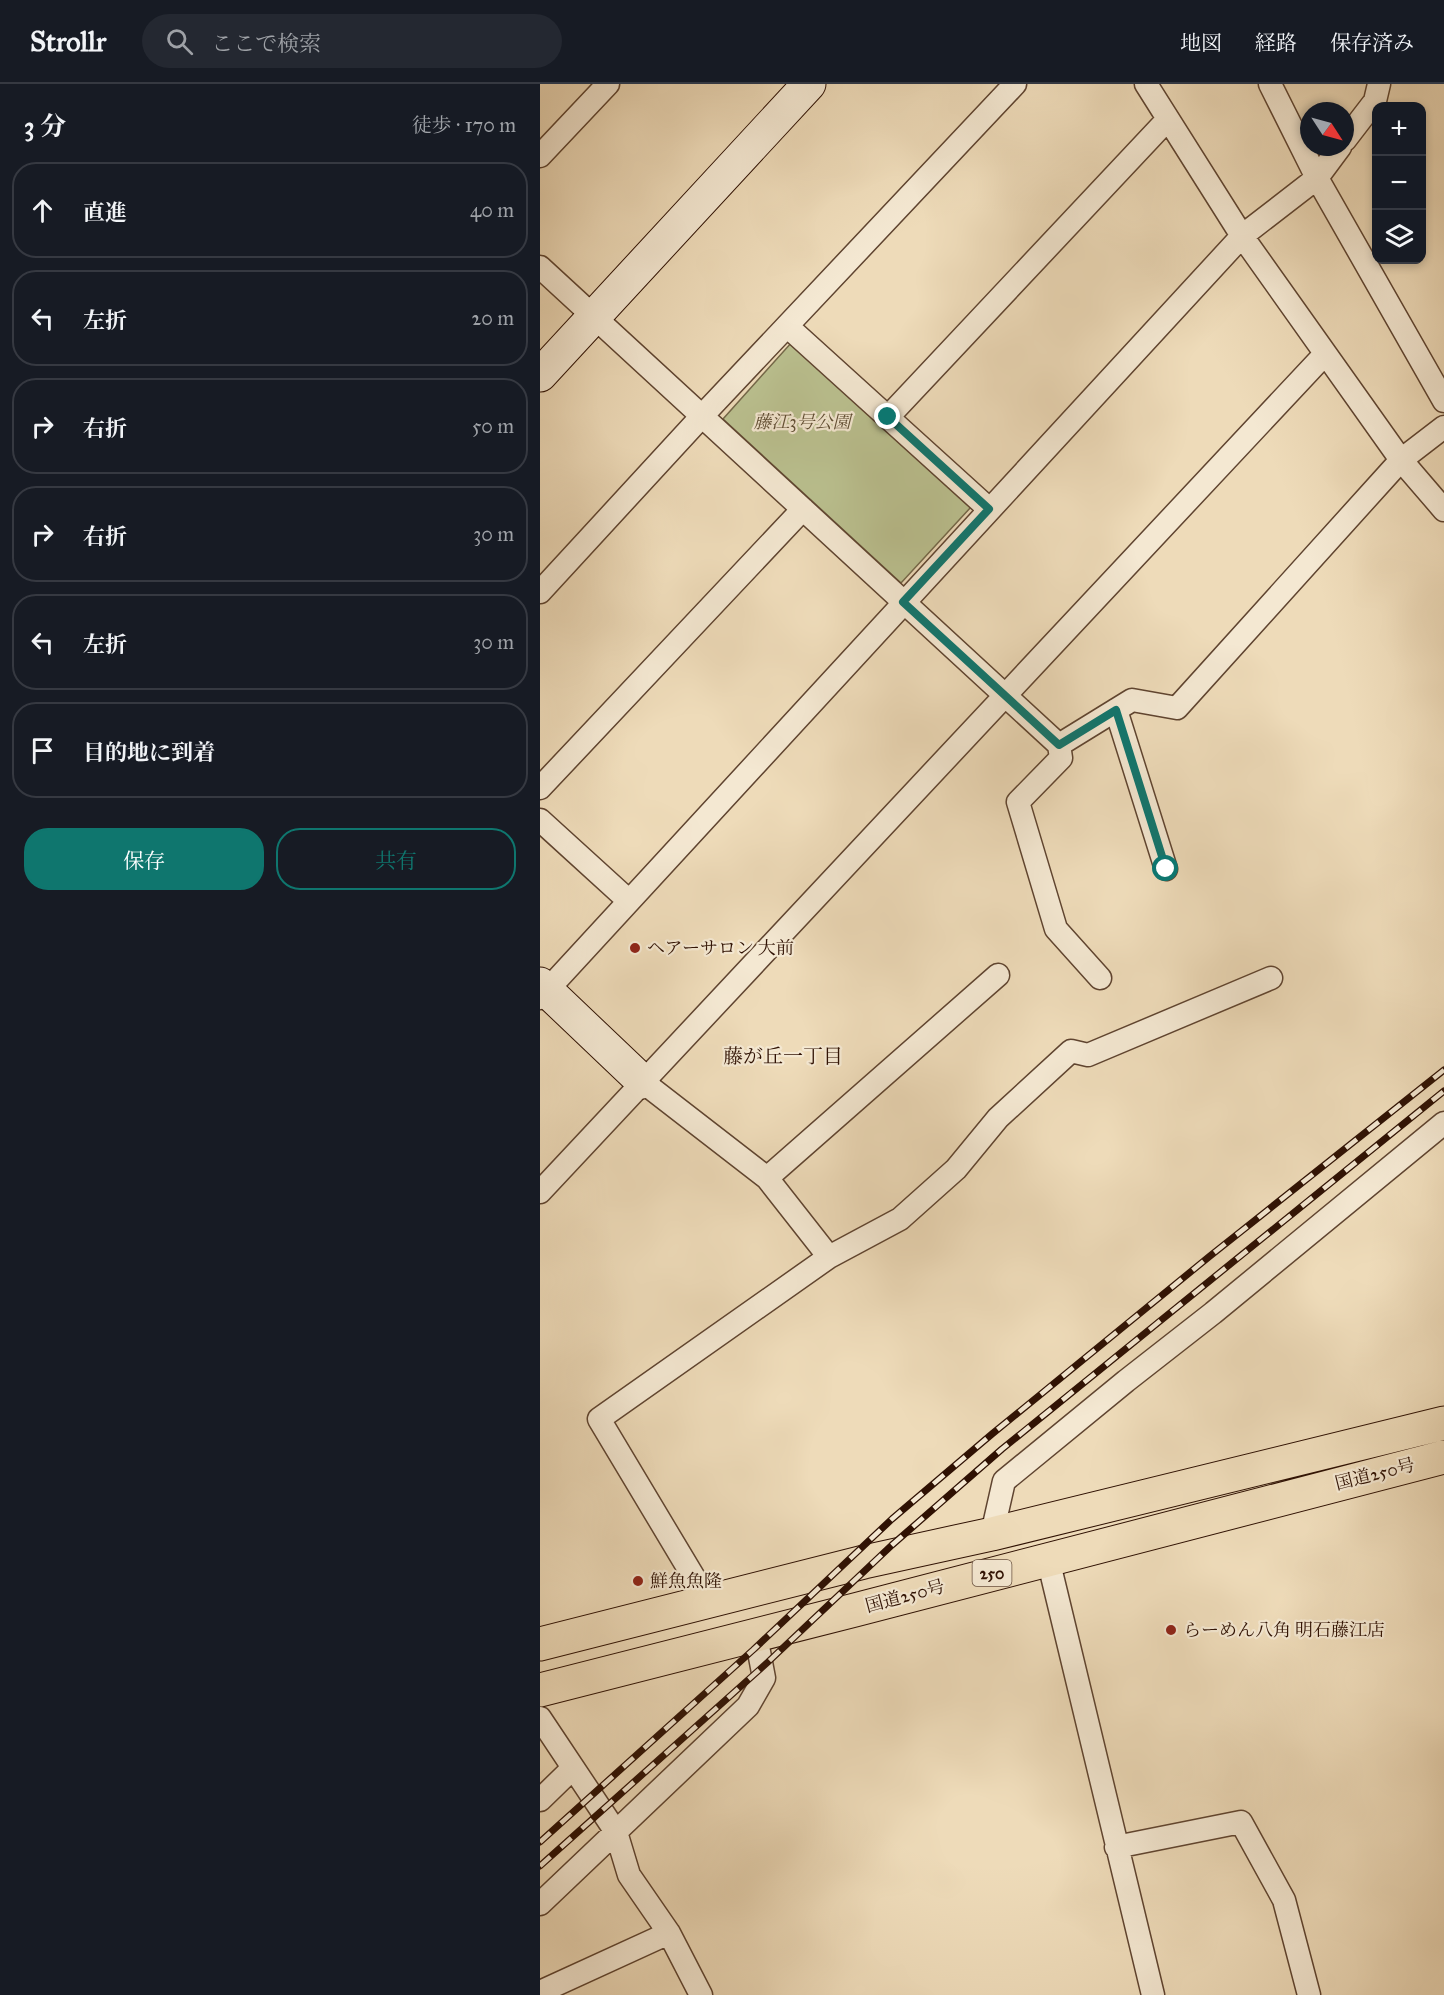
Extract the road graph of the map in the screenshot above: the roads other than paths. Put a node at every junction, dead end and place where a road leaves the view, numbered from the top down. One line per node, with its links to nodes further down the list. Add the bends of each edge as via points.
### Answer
1 (608, 84): 9 (street)
2 (809, 84): 14 (street)
3 (1015, 84): 15 (street)
4 (1146, 84): 7 (street)
5 (1270, 84): 11 (street)
6 (1379, 84): 8 (street, via 1375,101)
7 (1168, 119): 12 (street); 20 (street)
8 (1354, 128)
9 (540, 156)
10 (1333, 156): 11 (street)
11 (1317, 178): 12 (street); 18 (street)
12 (1242, 236): 16 (street); 24 (street)
13 (540, 267): 14 (street)
14 (594, 315): 17 (street); 19 (street)
15 (787, 326): 19 (street); 20 (street)
16 (1325, 354): 22 (street); 28 (street)
17 (540, 375)
18 (1444, 401)
19 (702, 416): 23 (street); 26 (street)
20 (888, 417): 24 (street)
21 (1444, 427): 22 (street)
22 (1401, 460): 25 (street); 29 (street, via 1177,708 1132,700)
23 (803, 509): 27 (street); 31 (street)
24 (989, 509): 27 (street)
25 (1444, 510)
26 (540, 592)
27 (903, 602): 28 (street); 34 (street)
28 (1005, 696): 30 (street); 39 (street)
29 (1116, 710): 30 (street); 33 (street)
30 (1059, 745): 36 (street, via 1060,758 1018,802 1056,929)
31 (540, 788)
32 (540, 820): 34 (street)
33 (1166, 869)
34 (629, 901): 38 (street)
35 (998, 975): 41 (street)
36 (1100, 978)
37 (1271, 978): 43 (street, via 1088,1055 1071,1051 998,1118 956,1169 900,1219)
38 (542, 991): 39 (street)
39 (643, 1082): 41 (street); 42 (street)
40 (1444, 1123): 46 (street, via 1004,1482)
41 (767, 1178): 43 (street)
42 (540, 1192)
43 (829, 1257): 48 (street, via 599,1419)
44 (1441, 1423): 46 (highway, 国道250号 / 250)
45 (1444, 1457): 47 (highway, 国道250号 / 250)
46 (992, 1534): 48 (highway, 国道250号 / 250)
47 (1048, 1558): 49 (highway, 国道250号 / 250); 56 (street)
48 (708, 1601): 50 (highway, 国道250号 / 250)
49 (756, 1636): 51 (highway, 国道250号 / 250); 55 (street, via 764,1678 748,1706)
50 (540, 1644)
51 (540, 1690)
52 (540, 1718): 53 (street)
53 (573, 1768): 54 (street); 55 (street)
54 (540, 1800)
55 (616, 1832): 57 (street); 58 (street, via 629,1875)
56 (1116, 1847): 61 (street); 62 (street, via 1241,1822 1284,1900)
57 (540, 1904)
58 (669, 1934): 59 (street); 60 (street)
59 (540, 1992)
60 (701, 1995)
61 (1153, 1995)
62 (1309, 1995)

